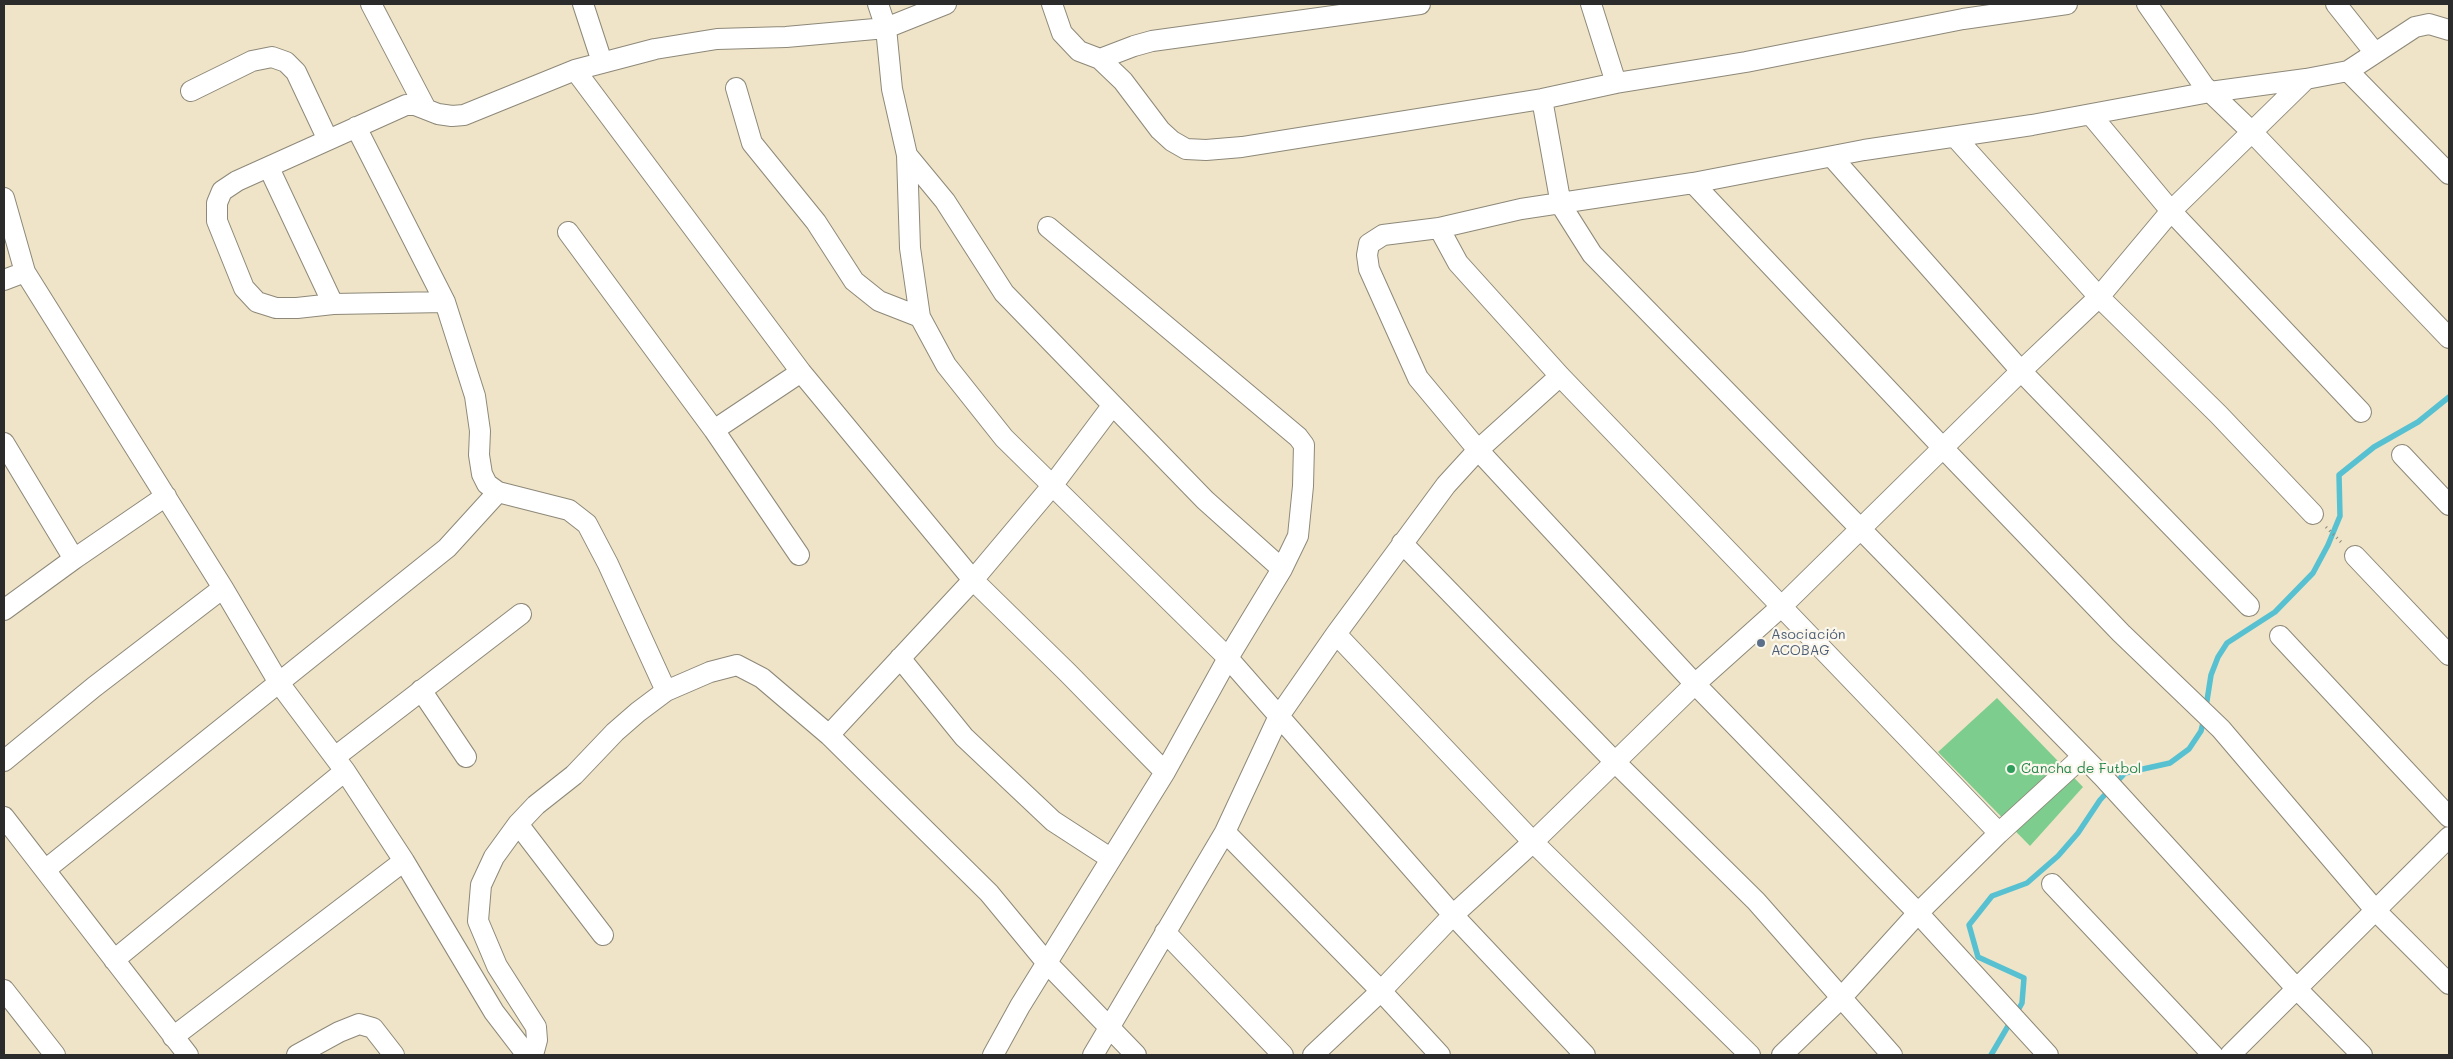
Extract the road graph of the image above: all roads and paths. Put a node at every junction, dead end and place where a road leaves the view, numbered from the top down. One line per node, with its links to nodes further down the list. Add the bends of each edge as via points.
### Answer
1 (371, 4): 25 (street)
2 (583, 4): 16 (street)
3 (878, 4): 12 (street)
4 (946, 4): 12 (street)
5 (1052, 4): 15 (street, via 1062,33 1079,51)
6 (1420, 4): 15 (street, via 1152,41)
7 (1591, 4): 20 (street)
8 (2067, 4): 11 (street)
9 (2147, 4): 23 (street)
10 (2336, 4): 14 (street)
11 (1953, 12): 20 (street, via 1746,62)
12 (886, 28): 16 (street, via 717,39); 31 (street, via 892,89)
13 (2449, 30): 14 (street, via 2429,24 2415,27)
14 (2375, 53): 18 (street)
15 (1100, 60): 24 (street, via 1128,87 1172,141 1186,148 1206,150)
16 (602, 62): 17 (street)
17 (575, 70): 25 (street, via 464,115 452,116); 50 (street)
18 (2348, 70): 19 (street); 34 (street)
19 (2306, 79): 23 (street); 28 (street)
20 (1616, 83): 24 (street)
21 (736, 88): 47 (street, via 752,143 816,222 854,281 879,301)
22 (191, 90): 30 (street, via 252,61 272,57 286,62 296,72)
23 (2210, 92): 26 (street); 28 (street)
24 (1542, 99): 37 (street)
25 (426, 108): 27 (street, via 406,105)
26 (2091, 115): 29 (street); 38 (street)
27 (356, 128): 30 (street); 45 (street)
28 (2252, 132): 38 (street); 48 (street)
29 (1956, 138): 32 (street); 44 (street)
30 (328, 140): 33 (street)
31 (907, 155): 47 (street, via 910,248); 52 (street, via 945,201 1004,293)
32 (1832, 156): 35 (street); 49 (street)
33 (269, 168): 46 (street); 46 (street, via 222,191 217,203 217,221 244,288 257,302 276,308)
34 (2449, 174)
35 (1693, 184): 37 (street); 56 (street)
36 (4, 198): 42 (street)
37 (1561, 205): 40 (street, via 1521,209); 64 (street, via 1592,254)
38 (2171, 211): 44 (street); 53 (street)
39 (1048, 227): 69 (street, via 1270,412 1304,445 1298,536)
40 (1439, 228): 51 (street, via 1458,263); 57 (street, via 1383,235 1369,244 1369,270 1418,378)
41 (568, 232): 54 (street)
42 (25, 272): 43 (street); 61 (street)
43 (4, 280)
44 (2099, 297): 49 (street); 63 (street, via 2219,415)
45 (445, 302): 46 (street); 60 (street, via 475,396 482,474 487,484)
46 (333, 304)
47 (920, 317): 59 (street, via 946,365 1004,438)
48 (2449, 338)
49 (2021, 371): 56 (street); 73 (street)
50 (802, 372): 54 (street); 70 (street)
51 (1560, 376): 57 (street); 72 (street)
52 (1112, 406): 59 (street); 69 (street, via 1205,500)
53 (2362, 412)
54 (714, 430): 67 (street)
55 (4, 443): 68 (street)
56 (1943, 448): 64 (street); 104 (street, via 2121,633 2221,729)
57 (1478, 450): 65 (street, via 1446,485); 82 (street)
58 (2402, 455): 62 (street)
59 (1052, 486): 70 (street); 80 (street)
60 (498, 492): 81 (street, via 446,548); 84 (street, via 569,510 587,524)
61 (166, 496): 68 (street); 71 (street)
62 (2449, 504)
63 (2319, 520): 66 (path)
64 (1859, 530): 72 (street); 88 (street)
65 (1402, 543): 76 (street); 90 (street)
66 (2351, 552): 78 (street)
67 (799, 555)
68 (74, 559): 74 (street)
69 (1282, 569): 80 (street)
70 (973, 580): 79 (street); 92 (street)
71 (223, 588): 81 (street); 89 (street)
72 (1782, 606): 82 (street); 97 (street)
73 (2249, 606)
74 (4, 610)
75 (521, 614): 83 (street)
76 (1336, 634): 85 (street); 99 (street)
77 (2280, 636): 93 (street)
78 (2449, 655)
79 (900, 658): 86 (street); 100 (street, via 964,737 1053,821)
80 (1228, 658): 85 (street); 92 (street)
81 (279, 683): 91 (street); 102 (street)
82 (1695, 684): 90 (street); 105 (street)
83 (421, 690): 87 (street); 91 (street)
84 (666, 691): 86 (street, via 710,672 738,666 762,678); 95 (street, via 615,732)
85 (1279, 716): 96 (street); 106 (street)
86 (829, 735): 110 (street, via 989,893)
87 (466, 757)
88 (2082, 757): 97 (street); 112 (street)
89 (4, 761)
90 (1616, 763): 99 (street); 115 (street, via 1756,901)
91 (340, 764): 101 (street); 109 (street)
92 (1165, 772): 100 (street)
93 (2449, 816)
94 (4, 817): 102 (street)
95 (518, 824): 108 (street); 123 (street, via 494,857 481,885 478,921 497,966 536,1027)
96 (1225, 832): 107 (street); 114 (street)
97 (1999, 833): 105 (street)
98 (2449, 837): 104 (street)
99 (1533, 842): 106 (street); 131 (street)
100 (1110, 858): 110 (street)
101 (404, 861): 117 (street); 122 (street, via 494,1012)
102 (45, 870): 109 (street)
103 (2052, 884): 135 (street)
104 (2376, 911): 111 (street); 112 (street)
105 (1918, 913): 115 (street); 134 (street)
106 (1452, 915): 114 (street); 130 (street)
107 (1165, 932): 116 (street); 127 (street)
108 (603, 935)
109 (114, 960): 117 (street)
110 (1046, 962): 116 (street); 124 (street)
111 (2449, 984)
112 (2296, 988): 136 (street); 137 (street)
113 (4, 990): 118 (street)
114 (1382, 991): 128 (street); 129 (street)
115 (1841, 998): 132 (street); 133 (street)
116 (1111, 1028): 125 (street); 126 (street)
117 (173, 1037): 119 (street)
118 (55, 1055)
119 (188, 1055)
120 (297, 1055): 121 (street, via 359,1024 373,1028)
121 (394, 1055)
122 (526, 1055)
123 (533, 1055)
124 (993, 1055)
125 (1093, 1055)
126 (1136, 1055)
127 (1283, 1055)
128 (1313, 1055)
129 (1440, 1055)
130 (1585, 1055)
131 (1750, 1055)
132 (1782, 1055)
133 (1892, 1055)
134 (2048, 1055)
135 (2213, 1055)
136 (2230, 1055)
137 (2362, 1055)

